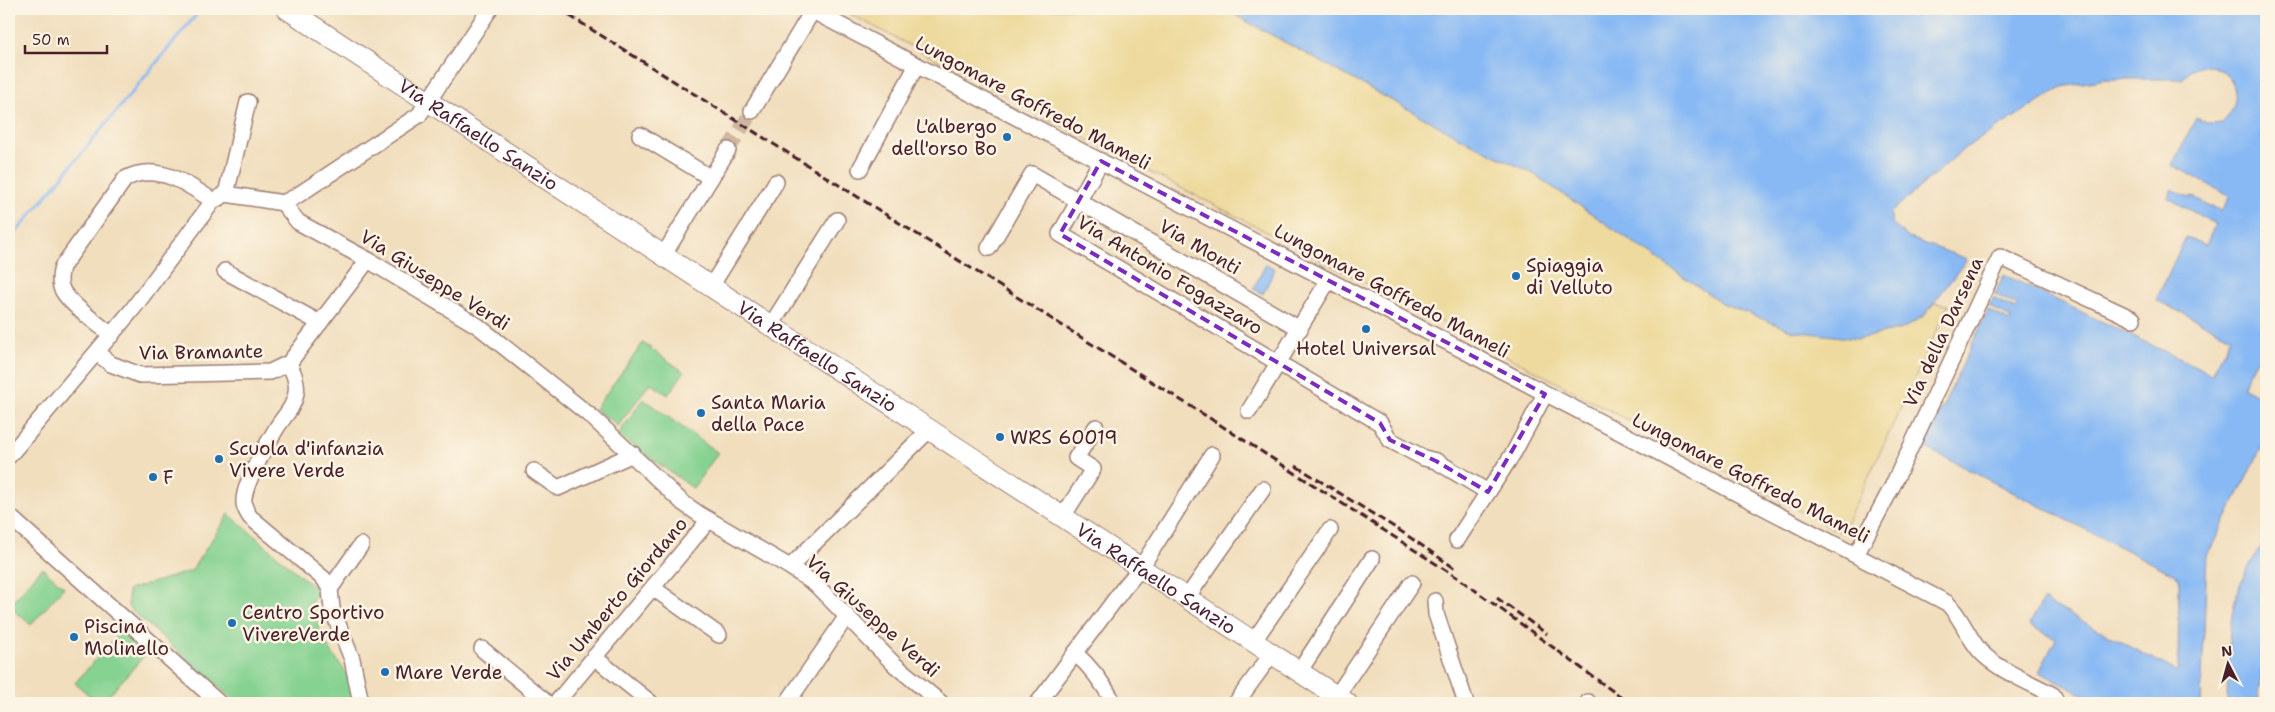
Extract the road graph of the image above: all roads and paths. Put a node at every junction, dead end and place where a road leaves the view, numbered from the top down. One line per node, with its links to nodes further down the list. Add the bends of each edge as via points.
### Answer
1 (287, 9): 6 (main road, Via Raffaello Sanzio)
2 (490, 9): 6 (street)
3 (811, 9): 4 (street, Lungomare Goffredo Mameli); 7 (street)
4 (916, 65): 10 (street, Lungomare Goffredo Mameli); 11 (street)
5 (248, 102): 14 (street)
6 (428, 103): 16 (street, via 419,115); 19 (main road, Via Raffaello Sanzio)
7 (752, 111)
8 (640, 135): 12 (street)
9 (728, 150): 12 (street)
10 (1101, 161): 15 (street, Via Antonio Fogazzaro); 22 (street, Lungomare Goffredo Mameli)
11 (860, 169)
12 (711, 178): 19 (street)
13 (776, 182): 23 (street)
14 (219, 197): 16 (street); 28 (street); 28 (street, via 155,171 138,172 126,179 62,267 60,277 61,288 68,297)
15 (1080, 200): 18 (street, Via Monti, via 1032,174); 27 (street, Via Monti); 31 (street, Via Antonio Fogazzaro, via 1060,234)
16 (283, 203): 20 (street, Via Giuseppe Verdi, via 298,222)
17 (837, 220): 26 (street)
18 (989, 248)
19 (663, 256): 23 (main road, Via Raffaello Sanzio)
20 (368, 260): 25 (street, Via Bramante); 36 (street, Via Giuseppe Verdi, via 478,326 565,393)
21 (225, 271): 25 (street)
22 (1328, 281): 27 (street); 32 (street, Lungomare Goffredo Mameli)
23 (710, 288): 26 (main road, Via Raffaello Sanzio)
24 (2133, 319): 48 (street, Via della Darsena, via 2000,257 1892,487)
25 (320, 323): 30 (street, Via Bramante)
26 (770, 327): 35 (main road, Via Raffaello Sanzio)
27 (1300, 329): 31 (street)
28 (112, 335): 29 (street)
29 (97, 353): 30 (street, Via Bramante, via 127,372 153,376 270,372); 38 (street)
30 (289, 363): 54 (street, via 296,391 293,406 276,429 243,502 250,517 318,572)
31 (1279, 363): 33 (street); 41 (street, via 1380,423 1390,440 1436,461)
32 (1545, 394): 41 (street); 48 (street, Lungomare Goffredo Mameli)
33 (1249, 411)
34 (1096, 427): 43 (street, via 1076,458 1093,469)
35 (929, 430): 43 (main road, Via Raffaello Sanzio); 50 (street)
36 (632, 454): 39 (street, via 558,488); 44 (street, Via Giuseppe Verdi, via 683,503)
37 (1212, 455): 51 (street)
38 (9, 456)
39 (534, 471)
40 (1263, 489): 55 (street)
41 (1488, 492): 46 (street)
42 (9, 516): 67 (street)
43 (1062, 518): 51 (main road, Via Raffaello Sanzio)
44 (709, 520): 50 (street, Via Giuseppe Verdi); 53 (street, Via Umberto Giordano)
45 (1330, 530): 59 (street)
46 (1457, 540)
47 (361, 545): 54 (street)
48 (1856, 555): 77 (street, Lungomare Goffredo Mameli, via 1947,603 1982,653 2004,669 2053,695)
49 (1372, 559): 64 (street)
50 (790, 567): 57 (street, Via Giuseppe Verdi, via 815,584)
51 (1140, 569): 55 (main road, Via Raffaello Sanzio); 61 (street)
52 (1412, 583): 65 (street)
53 (653, 588): 58 (street); 63 (street, Via Umberto Giordano)
54 (330, 589): 68 (street, via 332,609 352,659)
55 (1186, 599): 59 (main road, Via Raffaello Sanzio)
56 (1436, 600): 76 (street, via 1436,614)
57 (847, 616): 66 (street, Via Giuseppe Verdi, via 895,665); 72 (street)
58 (719, 635)
59 (1253, 642): 62 (main road, Via Raffaello Sanzio)
60 (482, 649): 69 (street)
61 (1075, 653): 73 (street); 74 (street, via 1094,672)
62 (1271, 655): 64 (main road, Via Raffaello Sanzio); 75 (street)
63 (594, 657): 70 (street, Via Umberto Giordano); 71 (street)
64 (1299, 672): 65 (main road, Via Raffaello Sanzio)
65 (1341, 700)
66 (938, 702)
67 (219, 703)
68 (361, 703)
69 (546, 703)
70 (556, 703)
71 (651, 703)
72 (787, 703)
73 (1038, 703)
74 (1114, 703)
75 (1236, 703)
76 (1466, 703)
77 (2057, 703)

